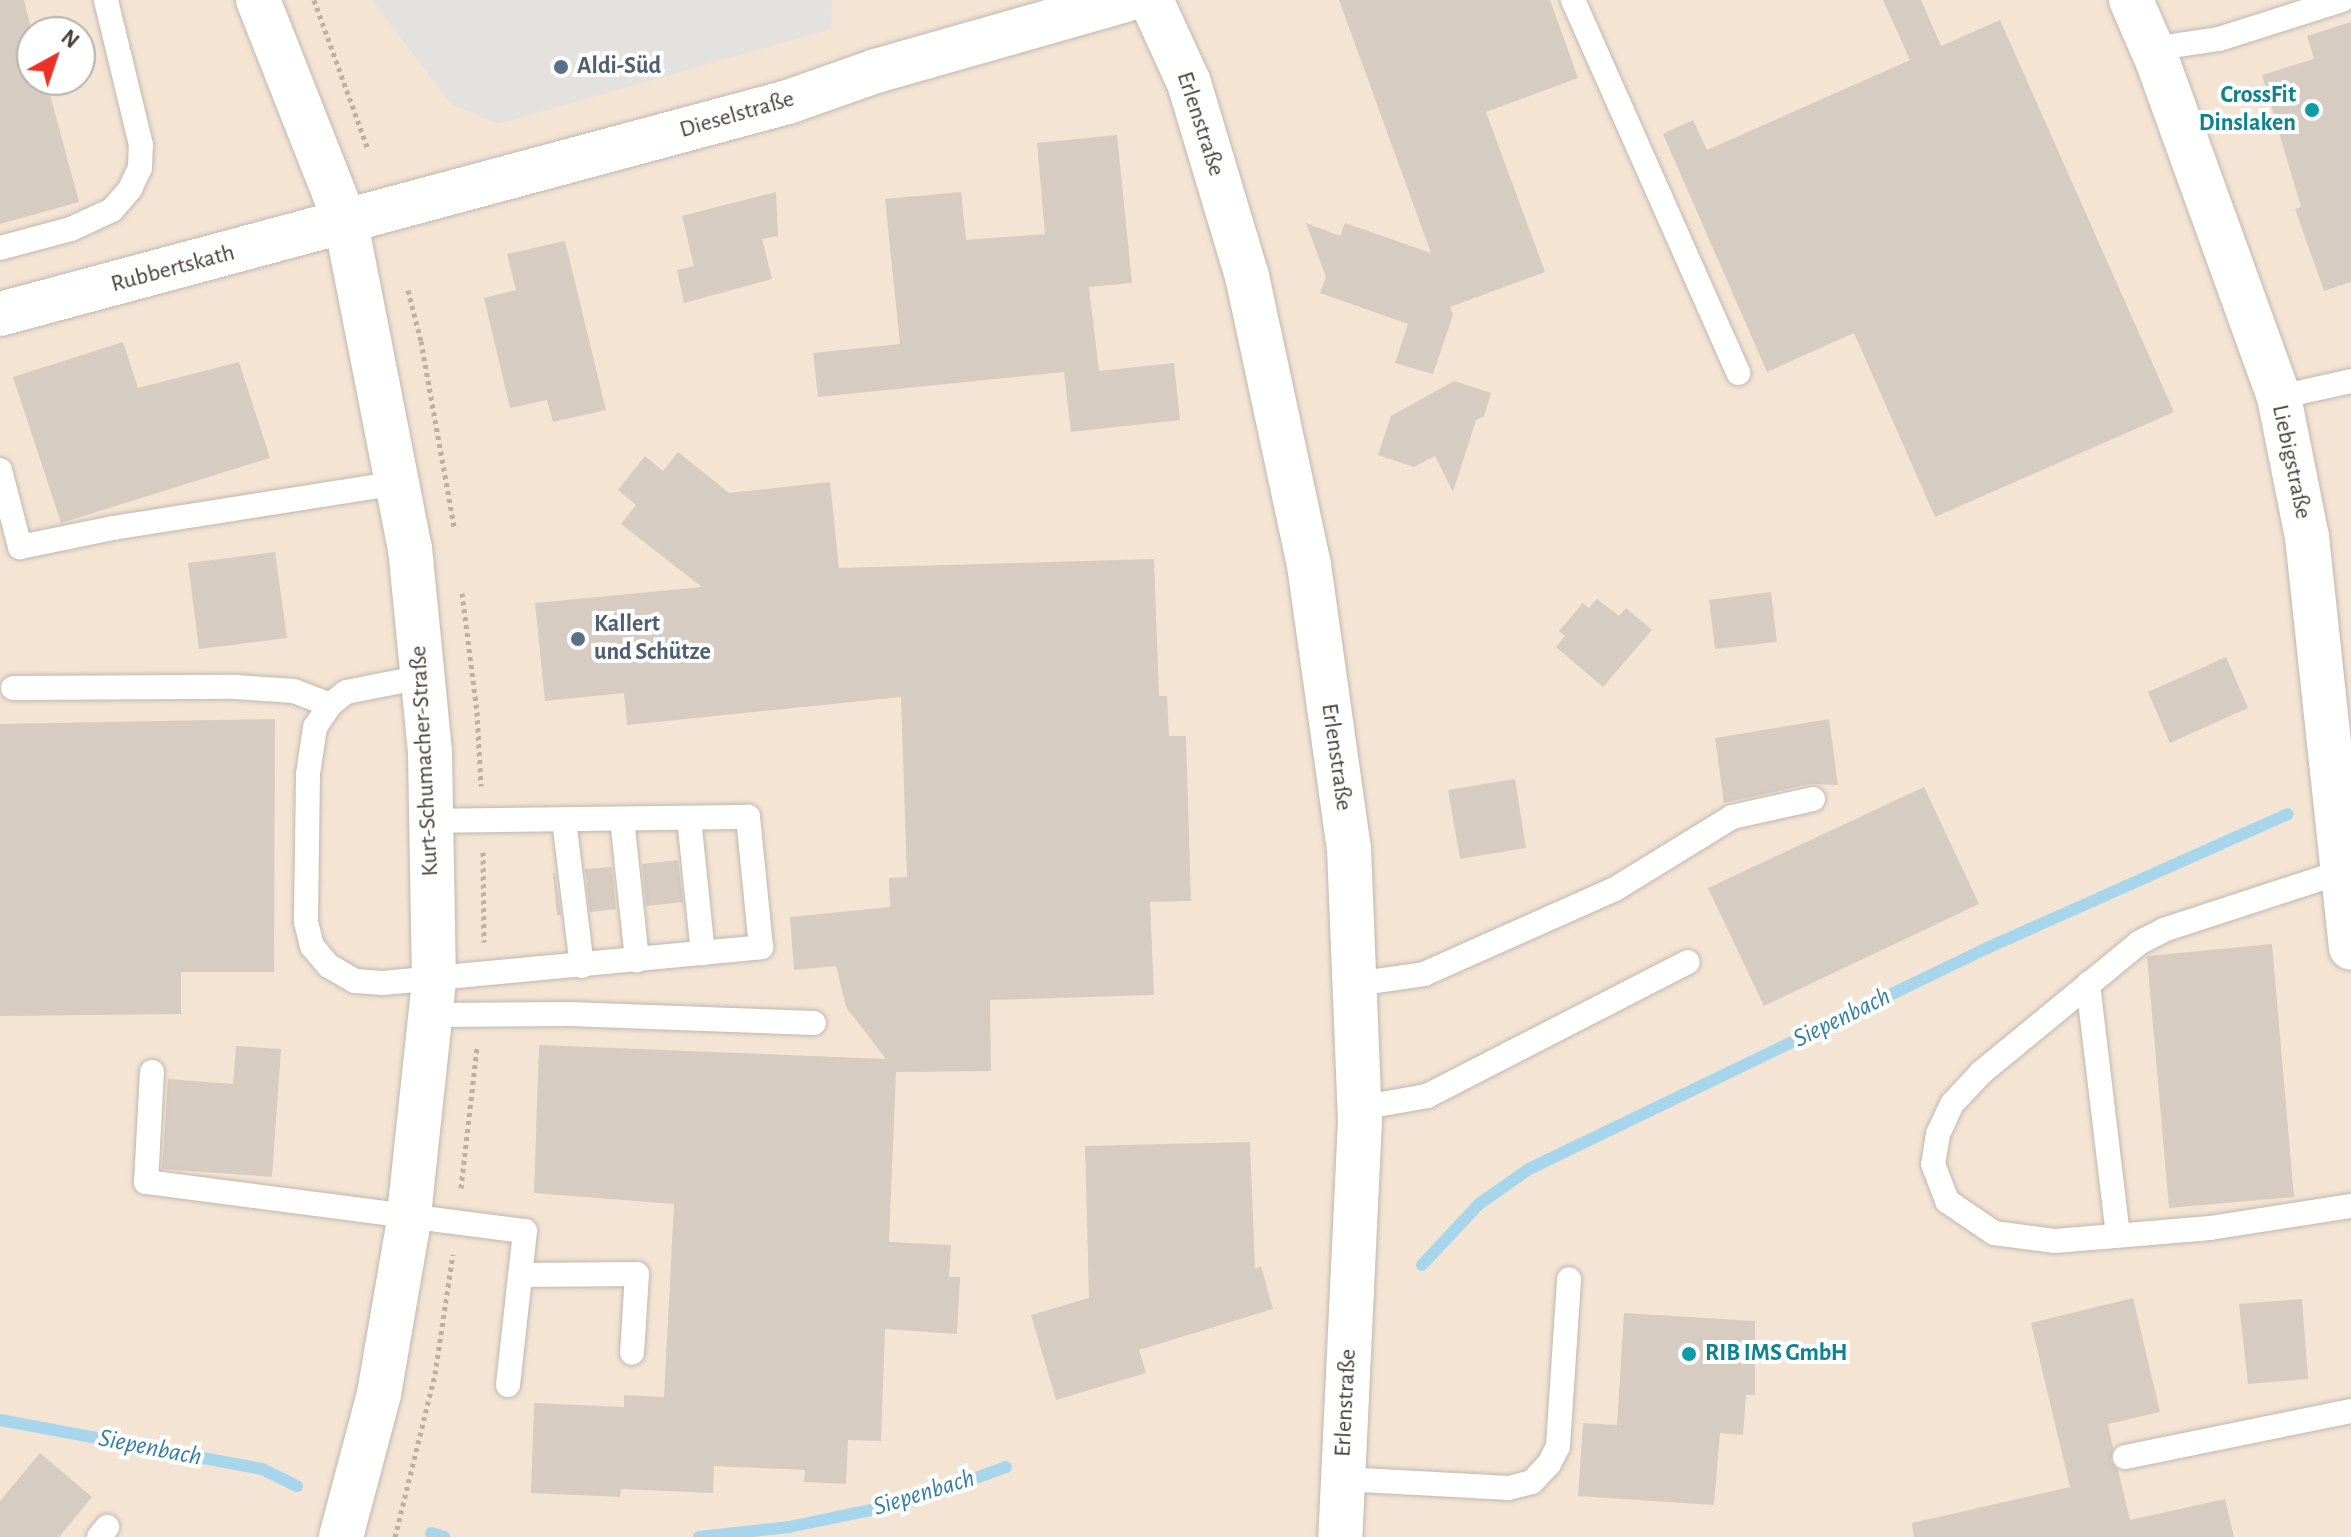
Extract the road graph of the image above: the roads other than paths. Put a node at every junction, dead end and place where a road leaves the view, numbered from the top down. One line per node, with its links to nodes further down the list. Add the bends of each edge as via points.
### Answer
1 (106, 0): 10 (lane, via 141,145 140,168 112,210 71,229)
2 (258, 0): 9 (street, Kurt-Schumacher-Straße)
3 (1126, 0): 9 (street, Dieselstraße, via 876,71 788,102)
4 (1151, 0): 31 (street, Erlenstraße, via 1189,83 1247,276 1309,565 1349,848)
5 (1573, 0): 12 (lane)
6 (2131, 0): 8 (street, Liebigstraße)
7 (2342, 0): 8 (lane, via 2219,39)
8 (2152, 49): 14 (street, Liebigstraße)
9 (346, 223): 11 (street, Rubbertskath); 16 (street, Kurt-Schumacher-Straße)
10 (0, 248)
11 (0, 314)
12 (1738, 373)
13 (2351, 381): 14 (lane)
14 (2279, 397): 25 (street, Liebigstraße, via 2307,537)
15 (0, 470): 16 (lane, via 20,547)
16 (398, 483): 17 (street, Kurt-Schumacher-Straße)
17 (422, 677): 19 (lane, via 346,692); 24 (street, Kurt-Schumacher-Straße)
18 (13, 688): 19 (lane, via 235,687 294,691)
19 (330, 705): 33 (lane, via 315,727 308,774 306,922 312,946 329,966 355,981)
20 (1813, 799): 31 (lane, via 1732,817 1615,889 1424,974)
21 (689, 818): 22 (lane); 27 (lane); 27 (lane, via 748,817 750,832 761,947)
22 (622, 819): 23 (lane); 28 (lane)
23 (564, 820): 24 (lane); 30 (lane)
24 (431, 821): 33 (street, Kurt-Schumacher-Straße)
25 (2344, 871): 26 (street, Liebigstraße); 32 (lane, via 2164,930)
26 (2351, 948)
27 (703, 953): 28 (lane)
28 (637, 960): 30 (lane)
29 (1688, 962): 36 (lane, via 1427,1096)
30 (582, 966): 33 (lane)
31 (1355, 984): 36 (street, Erlenstraße)
32 (2088, 984): 39 (lane); 39 (lane, via 1981,1073 1952,1104 1938,1134 1933,1164 1947,1201 1994,1233 2055,1241)
33 (432, 998): 34 (lane, via 569,1014); 38 (street, Kurt-Schumacher-Straße)
34 (814, 1023)
35 (152, 1072): 38 (lane, via 146,1182)
36 (1360, 1108): 46 (street, Erlenstraße)
37 (2351, 1206): 39 (lane, via 2210,1228)
38 (409, 1218): 40 (lane, via 525,1231); 47 (street, Kurt-Schumacher-Straße, via 379,1394)
39 (2118, 1235)
40 (520, 1275): 42 (lane, via 637,1274); 43 (lane)
41 (1569, 1279): 46 (lane, via 1558,1446 1532,1482 1509,1488)
42 (632, 1353)
43 (508, 1385)
44 (2351, 1411): 45 (lane)
45 (2125, 1457)
46 (1343, 1479): 48 (street, Erlenstraße)
47 (341, 1537)
48 (1340, 1537)

